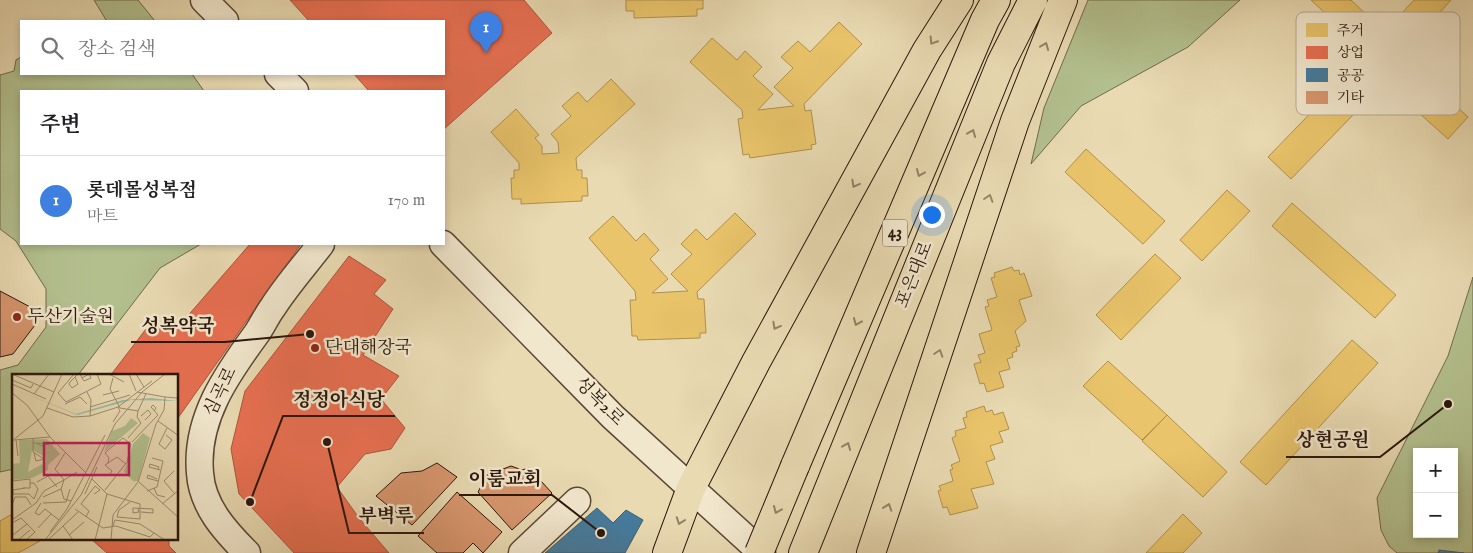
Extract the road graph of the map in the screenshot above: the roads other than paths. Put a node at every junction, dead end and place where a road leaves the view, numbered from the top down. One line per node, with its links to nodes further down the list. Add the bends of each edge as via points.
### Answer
1 (204, 0): 6 (street)
2 (959, 0): 11 (main road, one-way to 11, via 927,50 756,362)
3 (996, 0): 16 (main road, 포은대로 / 43, one-way to 16, bridge, via 795,466)
4 (1033, 0): 17 (main road, 포은대로 / 43, one-way to 4, via 1001,62)
5 (1064, 0): 18 (main road, one-way to 5, via 1015,121)
6 (225, 20)
7 (279, 75): 8 (street)
8 (294, 90)
9 (320, 245): 13 (street, 심곡로, via 231,368 208,413 201,444 200,475 211,509 223,528)
10 (443, 245): 11 (street, 성복2로, via 614,417)
11 (691, 488): 15 (main road, one-way to 15); 16 (street, 성복2로)
12 (577, 501): 14 (street)
13 (247, 553)
14 (522, 553)
15 (668, 553)
16 (761, 553)
17 (803, 553)
18 (872, 553)

